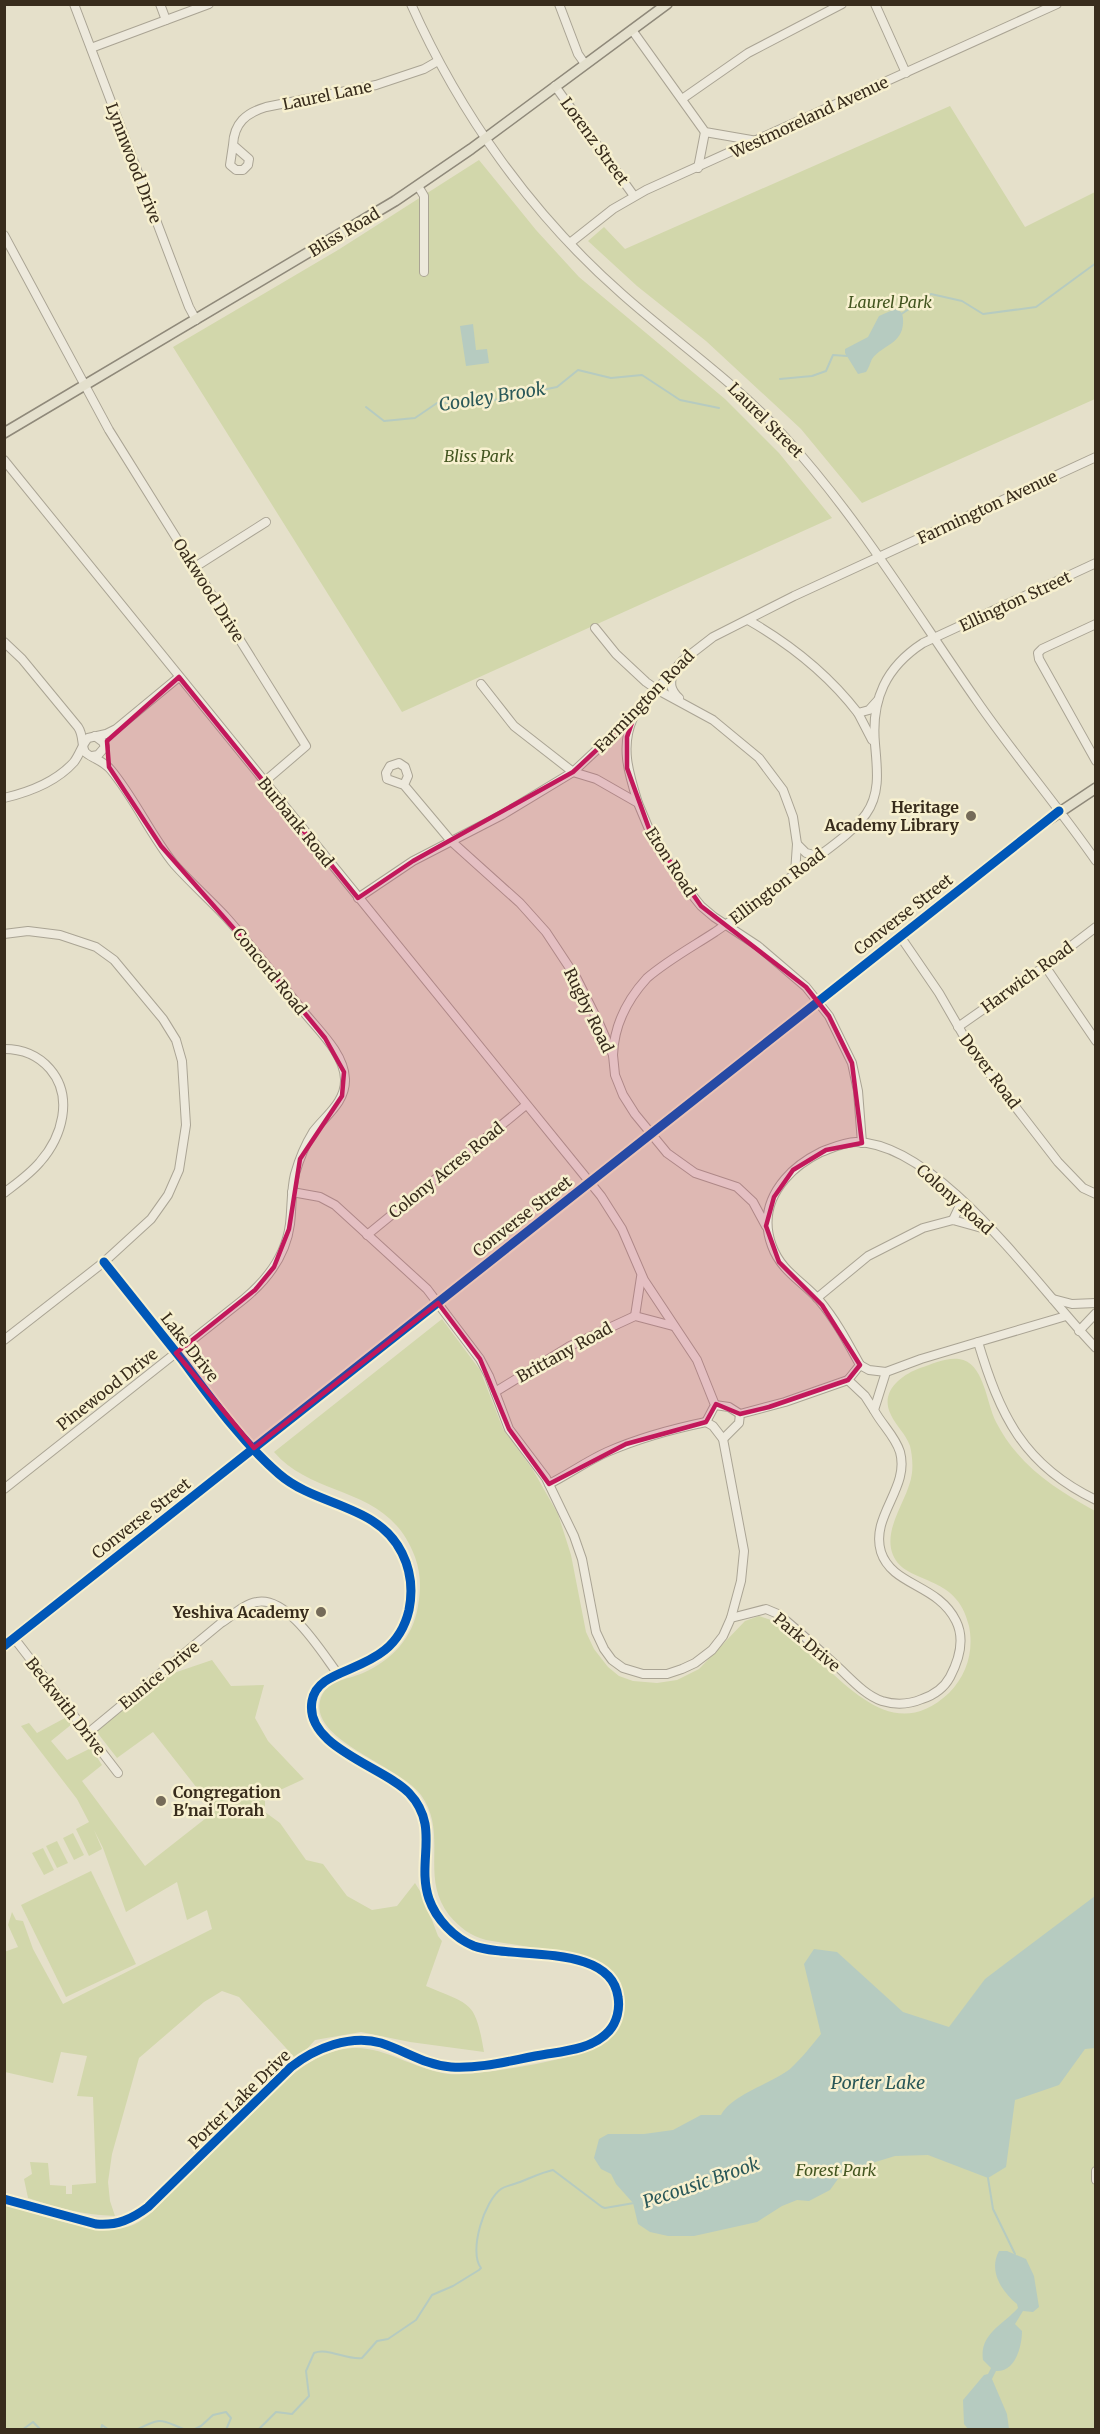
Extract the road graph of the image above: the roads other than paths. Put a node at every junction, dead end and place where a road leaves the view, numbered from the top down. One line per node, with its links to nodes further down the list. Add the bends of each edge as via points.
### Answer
1 (74, 4): 12 (street, Lynnwood Drive)
2 (160, 4): 10 (street)
3 (209, 4): 10 (street)
4 (411, 4): 13 (street, Laurel Street)
5 (559, 4): 14 (street)
6 (667, 4): 11 (main road, Bliss Road)
7 (842, 4): 17 (street, via 748,53)
8 (875, 4): 15 (street)
9 (1057, 4): 15 (street, Westmoreland Avenue)
10 (166, 20): 12 (street)
11 (632, 30): 14 (main road, Bliss Road); 17 (street)
12 (91, 48): 28 (street, Lynnwood Drive)
13 (438, 61): 19 (street, Laurel Street); 21 (street, Laurel Lane, via 392,81 260,109 237,126)
14 (585, 64): 16 (main road, Bliss Road)
15 (906, 73): 20 (street, Westmoreland Avenue)
16 (555, 86): 19 (main road, Bliss Road); 24 (street, Lorenz Street)
17 (682, 99): 18 (street)
18 (705, 132): 20 (street); 22 (street)
19 (485, 138): 23 (main road, Bliss Road); 26 (street, Laurel Street)
20 (757, 141): 22 (street, Westmoreland Avenue)
21 (234, 144)
22 (698, 168): 24 (street, Westmoreland Avenue)
23 (418, 186): 27 (street, via 424,196); 28 (main road, Bliss Road)
24 (634, 196): 26 (street, Westmoreland Avenue)
25 (4, 235): 29 (street, Oakwood Drive)
26 (570, 243): 34 (street, Laurel Street, via 624,296 753,403 823,482)
27 (424, 272)
28 (196, 320): 29 (main road, Bliss Road)
29 (84, 386): 30 (main road, Bliss Road); 36 (street, Oakwood Drive)
30 (4, 433)
31 (1095, 457): 34 (street, Farmington Avenue)
32 (4, 460): 43 (street, Burbank Road)
33 (266, 522): 36 (street)
34 (878, 557): 37 (street, Farmington Road); 40 (street, Laurel Street)
35 (1095, 563): 40 (street, Ellington Street)
36 (195, 567): 61 (street, Oakwood Drive, via 306,746)
37 (748, 620): 42 (street, Farmington Road, via 713,637); 48 (street, via 804,657)
38 (1095, 624): 57 (street, via 1038,653)
39 (595, 628): 45 (street, via 616,654)
40 (934, 638): 46 (street, Ellington Road, via 898,662); 66 (street, Laurel Street, via 1009,748)
41 (4, 642): 50 (street, Concord Road)
42 (682, 661): 45 (street, Farmington Road); 47 (street, via 671,678 671,686)
43 (179, 677): 51 (street); 61 (street, Burbank Road)
44 (481, 684): 60 (street, via 514,726)
45 (656, 689): 47 (street); 49 (street, Farmington Road)
46 (879, 698): 48 (street, via 868,710); 55 (street, Ellington Road)
47 (690, 706): 68 (street, via 733,735 777,779 790,805)
48 (858, 712): 55 (street)
49 (635, 714): 60 (street, Farmington Road); 65 (street, Eton Road, via 627,737 626,758)
50 (78, 727): 52 (street, Concord Road); 53 (street, Concord Road)
51 (116, 729): 52 (street); 54 (street)
52 (94, 736): 53 (street); 54 (street)
53 (83, 745): 56 (street, Concord Road); 58 (street)
54 (105, 747): 56 (street); 59 (street, Concord Road)
55 (876, 754): 69 (street, Ellington Road, via 876,786 867,812)
56 (92, 756): 58 (street); 59 (street, Concord Road)
57 (1095, 761)
58 (73, 764): 64 (street, via 38,788)
59 (109, 767): 87 (street, Concord Road, via 168,856 239,932 340,1060 345,1076 343,1092 306,1146)
60 (573, 772): 65 (street, via 596,779); 67 (street, Farmington Road)
61 (264, 782): 72 (street, Burbank Road)
62 (404, 785): 67 (street, Rugby Road)
63 (1095, 788): 66 (main road, Converse Street)
64 (4, 798)
65 (638, 803): 73 (street, Eton Road, via 651,834 681,881 701,906)
66 (1059, 811): 70 (street, Laurel Street); 76 (main road, Converse Street)
67 (451, 841): 72 (street, Farmington Road); 82 (street, Rugby Road, via 546,932 582,988)
68 (797, 844): 69 (street, via 806,853); 71 (street)
69 (818, 856): 71 (street, Ellington Road)
70 (1095, 861)
71 (795, 873): 73 (street, Ellington Road)
72 (358, 898): 83 (street, Burbank Road)
73 (725, 925): 78 (street, Eton Road, via 768,954 806,987); 82 (street, Ellington Road, via 656,970 637,989 621,1015)
74 (1095, 927): 77 (street, Harwich Road)
75 (4, 933): 95 (street, via 53,934 106,953 163,1019 178,1044 186,1116 179,1170 151,1219)
76 (900, 936): 78 (main road, Converse Street); 79 (street, Dover Road)
77 (1045, 966): 79 (street, Harwich Road); 80 (street)
78 (817, 1002): 84 (main road, Converse Street); 85 (street, Eton Road, via 829,1016 852,1063)
79 (958, 1027): 89 (street, Dover Road, via 1058,1162 1083,1188)
80 (1095, 1041)
81 (4, 1049): 88 (street, via 25,1052 44,1063 56,1078 63,1105 57,1134 45,1155)
82 (613, 1055): 84 (street, Rugby Road, via 618,1085)
83 (526, 1105): 86 (street, Burbank Road); 94 (street, Colony Acres Road)
84 (652, 1133): 86 (main road, Converse Street); 92 (street, Rugby Road, via 667,1153 686,1168 737,1186 753,1202)
85 (862, 1143): 90 (street, Colony Road, via 906,1158); 92 (street, Colony Road, via 826,1150 793,1170 774,1197)
86 (589, 1182): 96 (street, Burbank Road, via 622,1229); 99 (main road, Converse Street)
87 (292, 1192): 94 (street, via 329,1201); 109 (street, Pinewood Drive, via 289,1229 267,1277)
88 (4, 1193)
89 (1095, 1194)
90 (962, 1202): 91 (street); 93 (street, Colony Road)
91 (953, 1220): 93 (street); 97 (street, via 923,1228 878,1250)
92 (766, 1226): 97 (street, via 784,1270)
93 (992, 1232): 98 (street, Colony Road)
94 (366, 1235): 99 (street)
95 (104, 1262): 106 (street); 109 (street, Lake Drive)
96 (642, 1276): 102 (street); 104 (street, Burbank Road)
97 (817, 1298): 110 (street)
98 (1053, 1299): 100 (street, via 1072,1304); 103 (street, Colony Road)
99 (438, 1303): 113 (street, via 480,1359); 119 (main road, Converse Street)
100 (1095, 1303)
101 (1095, 1313): 105 (street)
102 (635, 1316): 104 (street); 113 (street, Brittany Road, via 570,1346)
103 (1066, 1316): 105 (street, Colony Road); 107 (street)
104 (675, 1327): 114 (street, Burbank Road, via 697,1360)
105 (1079, 1331): 108 (street, Colony Road)
106 (4, 1340)
107 (978, 1342): 111 (street); 122 (street, via 995,1396 1023,1443 1055,1475)
108 (1095, 1348)
109 (176, 1353): 119 (street, Lake Drive); 121 (street, Pinewood Drive)
110 (860, 1365): 111 (street); 112 (street)
111 (886, 1372): 115 (street)
112 (848, 1380): 115 (street, Park Drive); 116 (street)
113 (495, 1392): 120 (street, via 509,1429)
114 (715, 1405): 116 (street); 117 (street)
115 (874, 1410): 123 (street, Park Drive, via 893,1437 902,1465 902,1476 880,1528 881,1550 893,1571 935,1595 956,1619 960,1652 949,1679 919,1701 884,1702 857,1685 778,1614 766,1609)
116 (740, 1414): 118 (street, via 739,1422)
117 (706, 1422): 118 (street); 120 (street, via 626,1444)
118 (723, 1440): 123 (street, via 744,1551)
119 (254, 1448): 124 (main road, Converse Street); 126 (street, Porter Lake Drive, via 292,1483 378,1523 403,1555 412,1592 406,1625 378,1657)
120 (549, 1484): 123 (street, via 577,1544 596,1632 603,1649 617,1665 643,1674 667,1674 682,1669 712,1650)
121 (4, 1489)
122 (1095, 1500)
123 (731, 1618)
124 (14, 1638): 125 (main road, Converse Street); 127 (street, Beckwith Drive)
125 (4, 1646)
126 (338, 1674): 127 (street, Eunice Drive, via 290,1614 278,1606 258,1602 221,1623); 131 (street, Porter Lake Drive, via 316,1690 311,1705 314,1724 331,1742 400,1785 421,1809 427,1827 426,1888 439,1917 453,1934 473,1945 570,1958 598,1967 612,1978 617,1990 619,2008 612,2026 604,2036 576,2048 498,2064 461,2067 431,2064 374,2042 341,2043 314,2052 291,2067 135,2217 116,2224 96,2224)
127 (88, 1732): 128 (street, Beckwith Drive)
128 (118, 1773)
129 (1095, 2171): 130 (street)
130 (1095, 2180)
131 (4, 2199)

